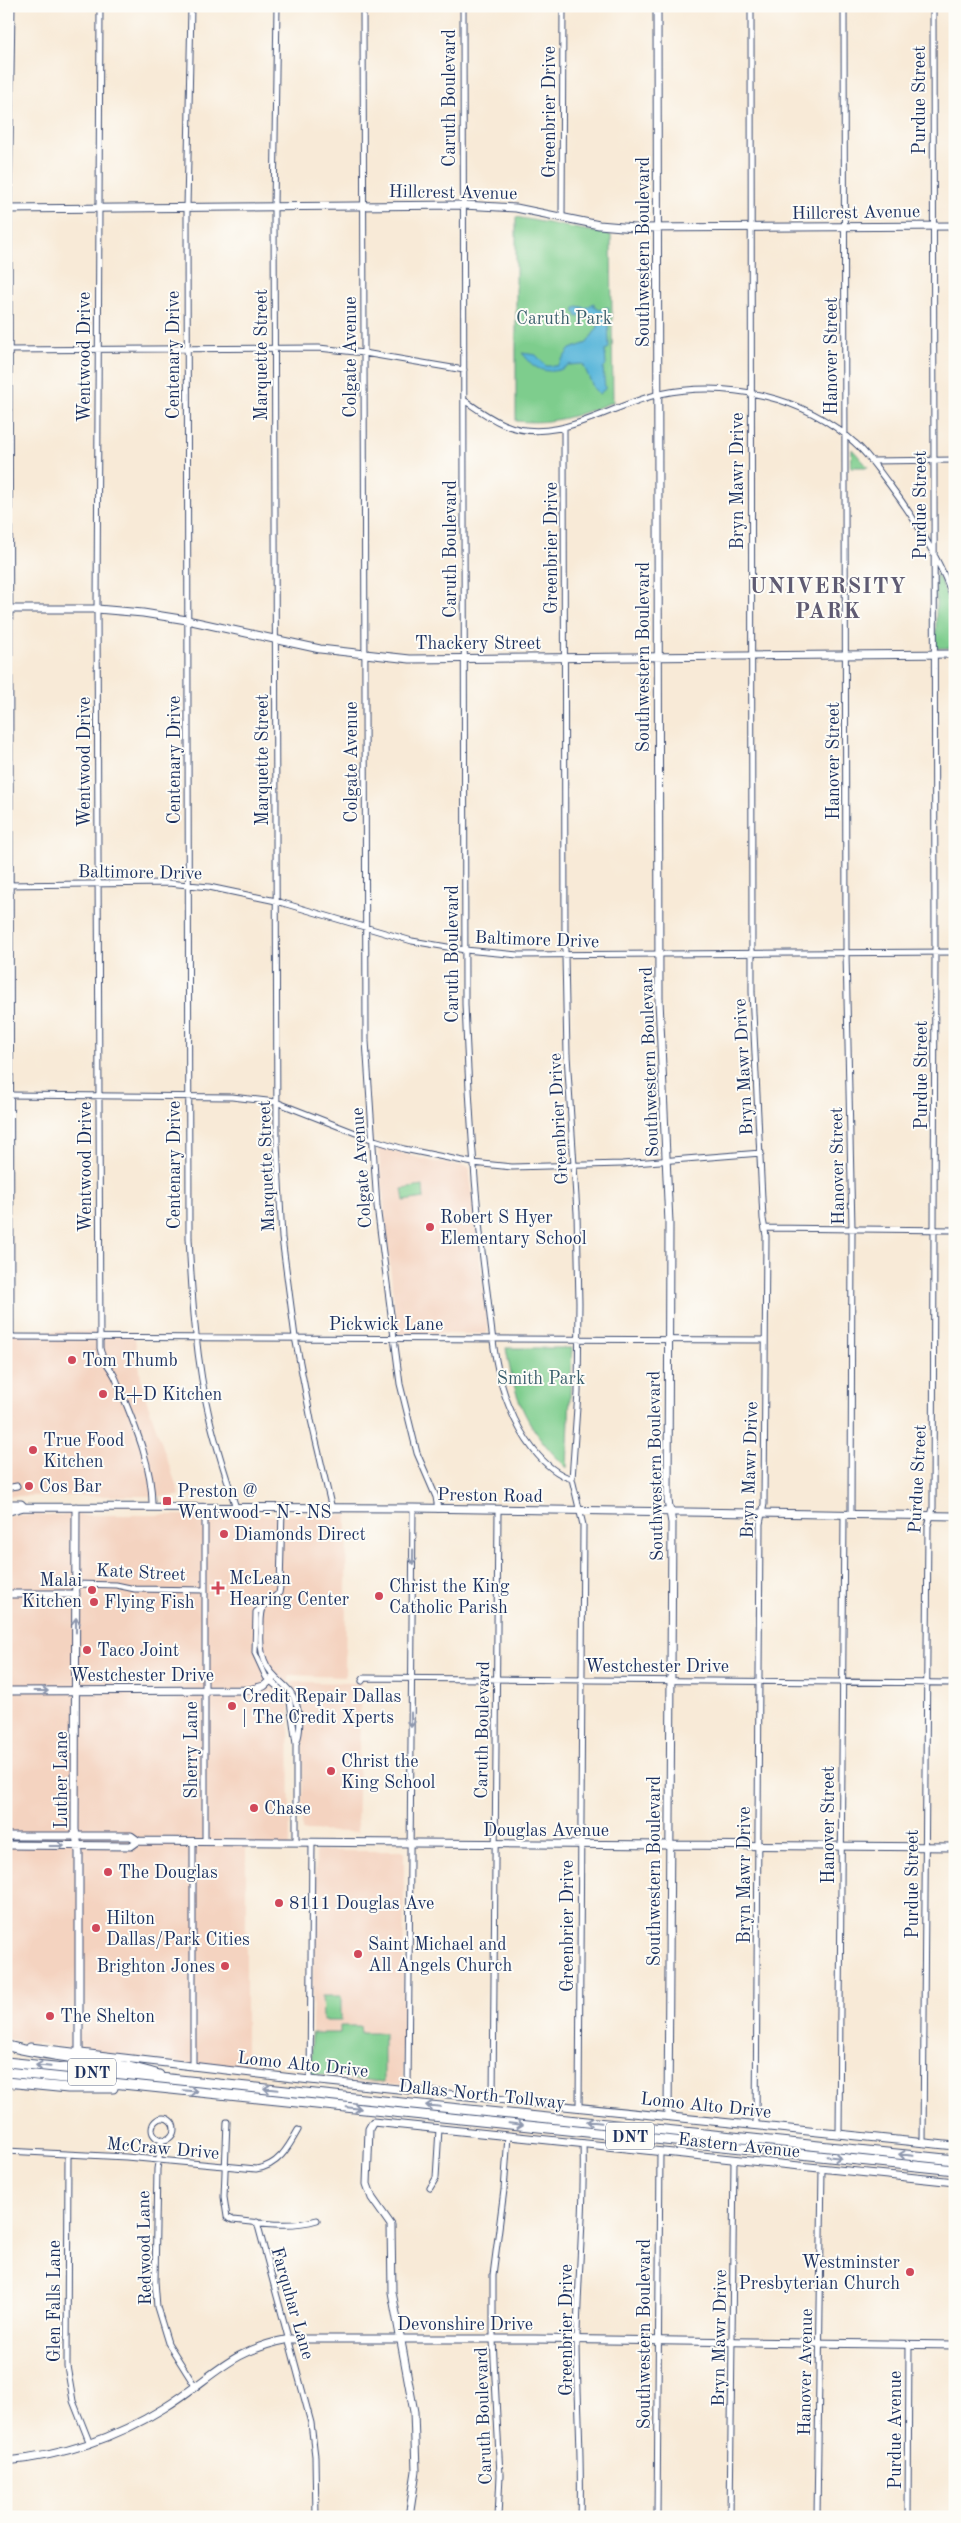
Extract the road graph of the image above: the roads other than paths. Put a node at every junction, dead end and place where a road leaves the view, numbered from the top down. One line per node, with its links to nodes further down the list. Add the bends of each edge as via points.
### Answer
1 (12, 6): 17 (street)
2 (100, 6): 16 (street, Wentwood Drive)
3 (191, 6): 15 (street, Centenary Drive)
4 (277, 6): 13 (street, Marquette Street)
5 (363, 6): 14 (street, Colgate Avenue)
6 (463, 6): 12 (street, Caruth Boulevard)
7 (563, 6): 18 (street, Greenbrier Drive)
8 (657, 6): 23 (street, Southwestern Boulevard)
9 (751, 6): 22 (street, Bryn Mawr Drive)
10 (844, 6): 21 (street, Hanover Street)
11 (932, 6): 19 (street, Purdue Street)
12 (463, 205): 14 (street, Hillcrest Avenue); 18 (street, Hillcrest Avenue, via 516,208); 29 (street, Caruth Boulevard)
13 (274, 206): 14 (street, Hillcrest Avenue); 15 (street, Hillcrest Avenue); 24 (street, Marquette Street)
14 (364, 206): 28 (street, Colgate Avenue)
15 (187, 208): 16 (street, Hillcrest Avenue); 26 (street, Centenary Drive)
16 (98, 209): 17 (street, Hillcrest Avenue); 25 (street, Wentwood Drive)
17 (7, 210): 27 (street)
18 (562, 217): 23 (street, Hillcrest Avenue, via 605,226)
19 (932, 226): 20 (street, Hillcrest Avenue); 21 (street, Hillcrest Avenue); 37 (street, Purdue Street)
20 (955, 226)
21 (844, 227): 22 (street, Hillcrest Avenue); 34 (street, Hanover Street)
22 (751, 228): 23 (street, Hillcrest Avenue); 30 (street, Bryn Mawr Drive)
23 (658, 229): 31 (street, Southwestern Boulevard)
24 (276, 348): 26 (street); 28 (street); 43 (street, Marquette Street)
25 (98, 349): 26 (street); 27 (street); 41 (street, Wentwood Drive)
26 (187, 349): 42 (street, Centenary Drive)
27 (8, 350): 40 (street)
28 (364, 353): 29 (street); 46 (street, Colgate Avenue)
29 (464, 370): 32 (street, Caruth Boulevard)
30 (751, 393): 31 (street, via 704,389); 34 (street, via 798,407); 48 (street, Bryn Mawr Drive)
31 (658, 394): 33 (street); 49 (street, Southwestern Boulevard)
32 (464, 400): 33 (street, via 494,420 516,428); 51 (street, Caruth Boulevard)
33 (564, 427): 50 (street, Greenbrier Drive)
34 (845, 434): 36 (street); 47 (street, Hanover Street)
35 (955, 460): 37 (street)
36 (872, 461): 37 (street); 38 (street)
37 (933, 461): 38 (street, Purdue Street)
38 (934, 551): 39 (street); 44 (street, Purdue Street)
39 (955, 602)
40 (8, 609): 41 (street, Thackery Street); 54 (street)
41 (98, 609): 42 (street, Thackery Street); 52 (street, Wentwood Drive)
42 (187, 620): 43 (street, Thackery Street); 53 (street, Centenary Drive)
43 (276, 640): 46 (street, Thackery Street); 55 (street, Marquette Street)
44 (933, 654): 45 (street, Thackery Street); 47 (street, Thackery Street); 58 (street, Purdue Street)
45 (955, 654)
46 (364, 655): 51 (street, Thackery Street); 56 (street, Colgate Avenue)
47 (847, 655): 48 (street, Thackery Street); 60 (street, Hanover Street)
48 (751, 656): 49 (street, Thackery Street); 61 (street, Bryn Mawr Drive)
49 (658, 657): 50 (street, Thackery Street); 62 (street, Southwestern Boulevard)
50 (564, 658): 51 (street, Thackery Street); 63 (street, Greenbrier Drive)
51 (464, 659): 57 (street, Caruth Boulevard)
52 (98, 884): 53 (street, Baltimore Drive); 54 (street, Baltimore Drive); 65 (street, Wentwood Drive)
53 (187, 884): 55 (street, Baltimore Drive); 66 (street, Centenary Drive)
54 (8, 885): 64 (street)
55 (276, 902): 56 (street, Baltimore Drive); 67 (street, Marquette Street)
56 (365, 929): 57 (street, Baltimore Drive); 68 (street, Colgate Avenue)
57 (465, 950): 63 (street, Baltimore Drive); 71 (street, Caruth Boulevard)
58 (935, 952): 59 (street, Baltimore Drive); 60 (street, Baltimore Drive); 75 (street, Purdue Street)
59 (955, 952)
60 (846, 953): 61 (street, Baltimore Drive); 74 (street, Hanover Street)
61 (753, 954): 62 (street, Baltimore Drive); 69 (street, Bryn Mawr Drive, via 754,1042)
62 (659, 955): 63 (street, Baltimore Drive); 70 (street, Southwestern Boulevard)
63 (565, 956): 72 (street, Greenbrier Drive)
64 (8, 1095): 65 (street); 77 (street)
65 (99, 1096): 66 (street); 78 (street, Wentwood Drive)
66 (188, 1097): 67 (street); 79 (street, Centenary Drive, via 188,1238)
67 (276, 1102): 68 (street); 80 (street, Marquette Street, via 282,1238)
68 (371, 1139): 71 (street, via 404,1150); 81 (street, Colgate Avenue)
69 (761, 1153): 70 (street); 73 (street, Bryn Mawr Drive)
70 (668, 1160): 72 (street); 84 (street, Southwestern Boulevard)
71 (473, 1163): 72 (street, via 528,1168); 82 (street, Caruth Boulevard)
72 (574, 1166): 83 (street, Greenbrier Drive)
73 (764, 1228): 74 (street); 85 (street, Bryn Mawr Drive)
74 (852, 1228): 75 (street); 104 (street, Hanover Street)
75 (935, 1230): 76 (street); 105 (street, Purdue Street)
76 (955, 1230)
77 (9, 1337): 78 (street, Pickwick Lane)
78 (100, 1337): 79 (street, Pickwick Lane); 92 (street, Wentwood Drive, via 101,1355 114,1376 151,1477)
79 (197, 1337): 80 (street, Pickwick Lane); 94 (street, Centenary Drive, via 210,1419)
80 (295, 1338): 81 (street, Pickwick Lane); 97 (street, Marquette Street)
81 (393, 1338): 82 (street, Pickwick Lane); 98 (street, Colgate Avenue, via 408,1422)
82 (493, 1339): 83 (street, Pickwick Lane); 86 (street, Caruth Boulevard, via 502,1385 517,1423 547,1464)
83 (580, 1339): 84 (street, Pickwick Lane); 86 (street, Greenbrier Drive)
84 (668, 1339): 85 (street, Pickwick Lane); 102 (street, Southwestern Boulevard)
85 (765, 1340): 103 (street, Bryn Mawr Drive)
86 (572, 1479): 101 (street, Greenbrier Drive)
87 (17, 1486): 88 (street)
88 (6, 1488)
89 (6, 1504): 90 (street, Preston Road)
90 (20, 1505): 91 (street, Preston Road); 100 (street, Preston Road)
91 (76, 1507): 92 (street, Preston Road); 108 (street, Luther Lane)
92 (152, 1507): 93 (street, Preston Road)
93 (205, 1508): 94 (street, Preston Road); 109 (street, Sherry Lane)
94 (236, 1508): 96 (street, Preston Road)
95 (413, 1508): 97 (street, Preston Road); 98 (street, Preston Road); 112 (street, one-way to 112)
96 (282, 1509): 97 (street, Preston Road); 113 (street, via 282,1580 278,1593 265,1605 261,1615 260,1660)
97 (332, 1509)
98 (438, 1510): 99 (street, Preston Road)
99 (498, 1511): 101 (street, Preston Road); 114 (street, Caruth Boulevard)
100 (9, 1512): 107 (street)
101 (580, 1512): 102 (street, Preston Road); 115 (street, Greenbrier Drive, via 584,1525)
102 (670, 1512): 103 (street, Preston Road); 117 (street, Southwestern Boulevard)
103 (762, 1515): 104 (street, Preston Road); 118 (street, Bryn Mawr Drive)
104 (848, 1515): 105 (street, Preston Road); 119 (street, Hanover Street)
105 (931, 1516): 106 (street, Preston Road); 120 (street, Purdue Street, via 928,1526)
106 (955, 1516)
107 (6, 1519)
108 (76, 1584): 109 (street, Kate Street); 111 (street, Luther Lane)
109 (205, 1590): 123 (street, Sherry Lane)
110 (6, 1594): 111 (street, Kate Street)
111 (76, 1594): 122 (street, Luther Lane, one-way to 111)
112 (411, 1678): 114 (street, Westchester Drive); 116 (street, Westchester Drive, via 364,1678); 133 (street, one-way to 133)
113 (272, 1679): 123 (street, Westchester Drive, via 258,1689); 131 (street, via 286,1686 297,1705)
114 (497, 1680): 115 (street, Westchester Drive); 135 (street, Caruth Boulevard)
115 (583, 1680): 117 (street, Westchester Drive); 136 (street, Greenbrier Drive)
116 (362, 1681)
117 (670, 1681): 118 (street, Westchester Drive); 139 (street, Southwestern Boulevard)
118 (759, 1682): 119 (street, Westchester Drive); 140 (street, Bryn Mawr Drive)
119 (842, 1682): 120 (street, Westchester Drive); 141 (street, Hanover Street)
120 (927, 1683): 121 (street, Westchester Drive); 142 (street, Purdue Street)
121 (955, 1683)
122 (76, 1690): 123 (street, Westchester Drive); 124 (street, Westchester Drive, one-way to 122); 127 (street, Luther Lane)
123 (205, 1690): 130 (street, Sherry Lane)
124 (6, 1691)
125 (7, 1836): 126 (street, Douglas Avenue); 134 (street)
126 (20, 1836): 127 (street, Douglas Avenue); 137 (street)
127 (77, 1836): 128 (street, Douglas Avenue, via 131,1836); 138 (street, Luther Lane)
128 (138, 1841): 129 (street, Douglas Avenue); 138 (street, Douglas Avenue, via 131,1846)
129 (193, 1841): 130 (street, Douglas Avenue); 147 (street)
130 (205, 1841): 131 (street, Douglas Avenue)
131 (296, 1842): 132 (street, Douglas Avenue)
132 (312, 1842): 133 (street, Douglas Avenue); 149 (street)
133 (410, 1843): 135 (street, Douglas Avenue); 153 (street)
134 (6, 1845): 137 (street, Douglas Avenue)
135 (495, 1845): 136 (street, Douglas Avenue); 154 (street, Caruth Boulevard)
136 (581, 1845): 139 (street, Douglas Avenue); 155 (street, Greenbrier Drive)
137 (20, 1846): 138 (street, Douglas Avenue, one-way to 138)
138 (78, 1846): 145 (street, Luther Lane)
139 (669, 1846): 140 (street, Douglas Avenue); 156 (street, Southwestern Boulevard)
140 (758, 1846): 141 (street, Douglas Avenue); 158 (street, Bryn Mawr Drive)
141 (842, 1847): 142 (street, Douglas Avenue); 161 (street, Hanover Street)
142 (926, 1847): 143 (street, Douglas Avenue); 165 (street, Purdue Street)
143 (955, 1847)
144 (7, 2046): 145 (street, Lomo Alto Drive); 150 (highway, via 149,2071)
145 (79, 2052): 147 (street, Lomo Alto Drive)
146 (6, 2062): 150 (highway, Dallas North Tollway / DNT, one-way to 146)
147 (193, 2068): 149 (street, Lomo Alto Drive)
148 (6, 2072): 152 (highway, Dallas North Tollway / DNT)
149 (310, 2080): 153 (street, Lomo Alto Drive)
150 (178, 2081): 172 (highway, Dallas North Tollway / DNT, one-way to 150)
151 (6, 2082): 152 (highway, via 83,2089)
152 (152, 2088): 175 (highway, Dallas North Tollway / DNT, one-way to 175)
153 (408, 2090): 154 (street, Lomo Alto Drive)
154 (493, 2098): 155 (street, Lomo Alto Drive)
155 (580, 2107): 156 (street, Lomo Alto Drive)
156 (668, 2116): 158 (street, Lomo Alto Drive)
157 (227, 2122): 173 (street)
158 (756, 2125): 161 (street, Lomo Alto Drive)
159 (439, 2129): 162 (street, Eastern Avenue); 177 (street, via 436,2178); 181 (street, Eastern Avenue, via 371,2124 367,2184 372,2198 391,2225 392,2292)
160 (298, 2130): 173 (street, McCraw Drive, via 284,2152 268,2167 246,2169)
161 (839, 2134): 165 (street, Lomo Alto Drive)
162 (508, 2136): 164 (street, Eastern Avenue); 182 (street, Caruth Boulevard, via 493,2276)
163 (162, 2139): 163 (street, via 152,2132 152,2123 162,2119 174,2126 173,2134); 170 (street, Redwood Lane)
164 (583, 2143): 168 (street, Eastern Avenue); 183 (street, Greenbrier Drive, via 584,2206)
165 (923, 2143): 166 (street, Lomo Alto Drive)
166 (955, 2146)
167 (6, 2151): 169 (street, McCraw Drive)
168 (660, 2152): 171 (street, Eastern Avenue); 184 (street, Southwestern Boulevard)
169 (68, 2155): 170 (street, McCraw Drive); 190 (street, Glen Falls Lane, via 68,2366 74,2401)
170 (159, 2160): 173 (street, McCraw Drive); 189 (street, Redwood Lane, via 157,2307 168,2343)
171 (734, 2160): 174 (street, Eastern Avenue); 185 (street, Bryn Mawr Drive)
172 (955, 2160)
173 (225, 2166): 179 (street, via 227,2217)
174 (822, 2168): 176 (street, Eastern Avenue); 186 (street, Hanover Avenue)
175 (955, 2170)
176 (955, 2182)
177 (430, 2188)
178 (317, 2220): 179 (street, via 304,2224)
179 (257, 2222): 180 (street, Farquhar Lane)
180 (290, 2339): 181 (street, Devonshire Drive); 189 (street, Devonshire Drive, via 233,2357); 192 (street, Farquhar Lane, via 314,2440)
181 (401, 2339): 182 (street, Devonshire Drive); 193 (street, via 416,2433 416,2471)
182 (493, 2340): 183 (street, Devonshire Drive); 194 (street, Caruth Boulevard, via 499,2449)
183 (577, 2340): 184 (street, Devonshire Drive); 195 (street, Greenbrier Drive)
184 (659, 2341): 185 (street, Devonshire Drive); 196 (street, Southwestern Boulevard)
185 (733, 2342): 186 (street, Devonshire Drive); 197 (street, Bryn Mawr Drive)
186 (819, 2343): 187 (street, Devonshire Drive); 198 (street, Hanover Avenue)
187 (909, 2344): 188 (street, Devonshire Drive); 199 (street, Purdue Avenue)
188 (955, 2345)
189 (195, 2386): 190 (street, Devonshire Drive, via 146,2419)
190 (90, 2444): 191 (street, Devonshire Drive, via 51,2455)
191 (6, 2461)
192 (316, 2517)
193 (409, 2517)
194 (498, 2517)
195 (580, 2517)
196 (657, 2517)
197 (730, 2517)
198 (818, 2517)
199 (908, 2517)

